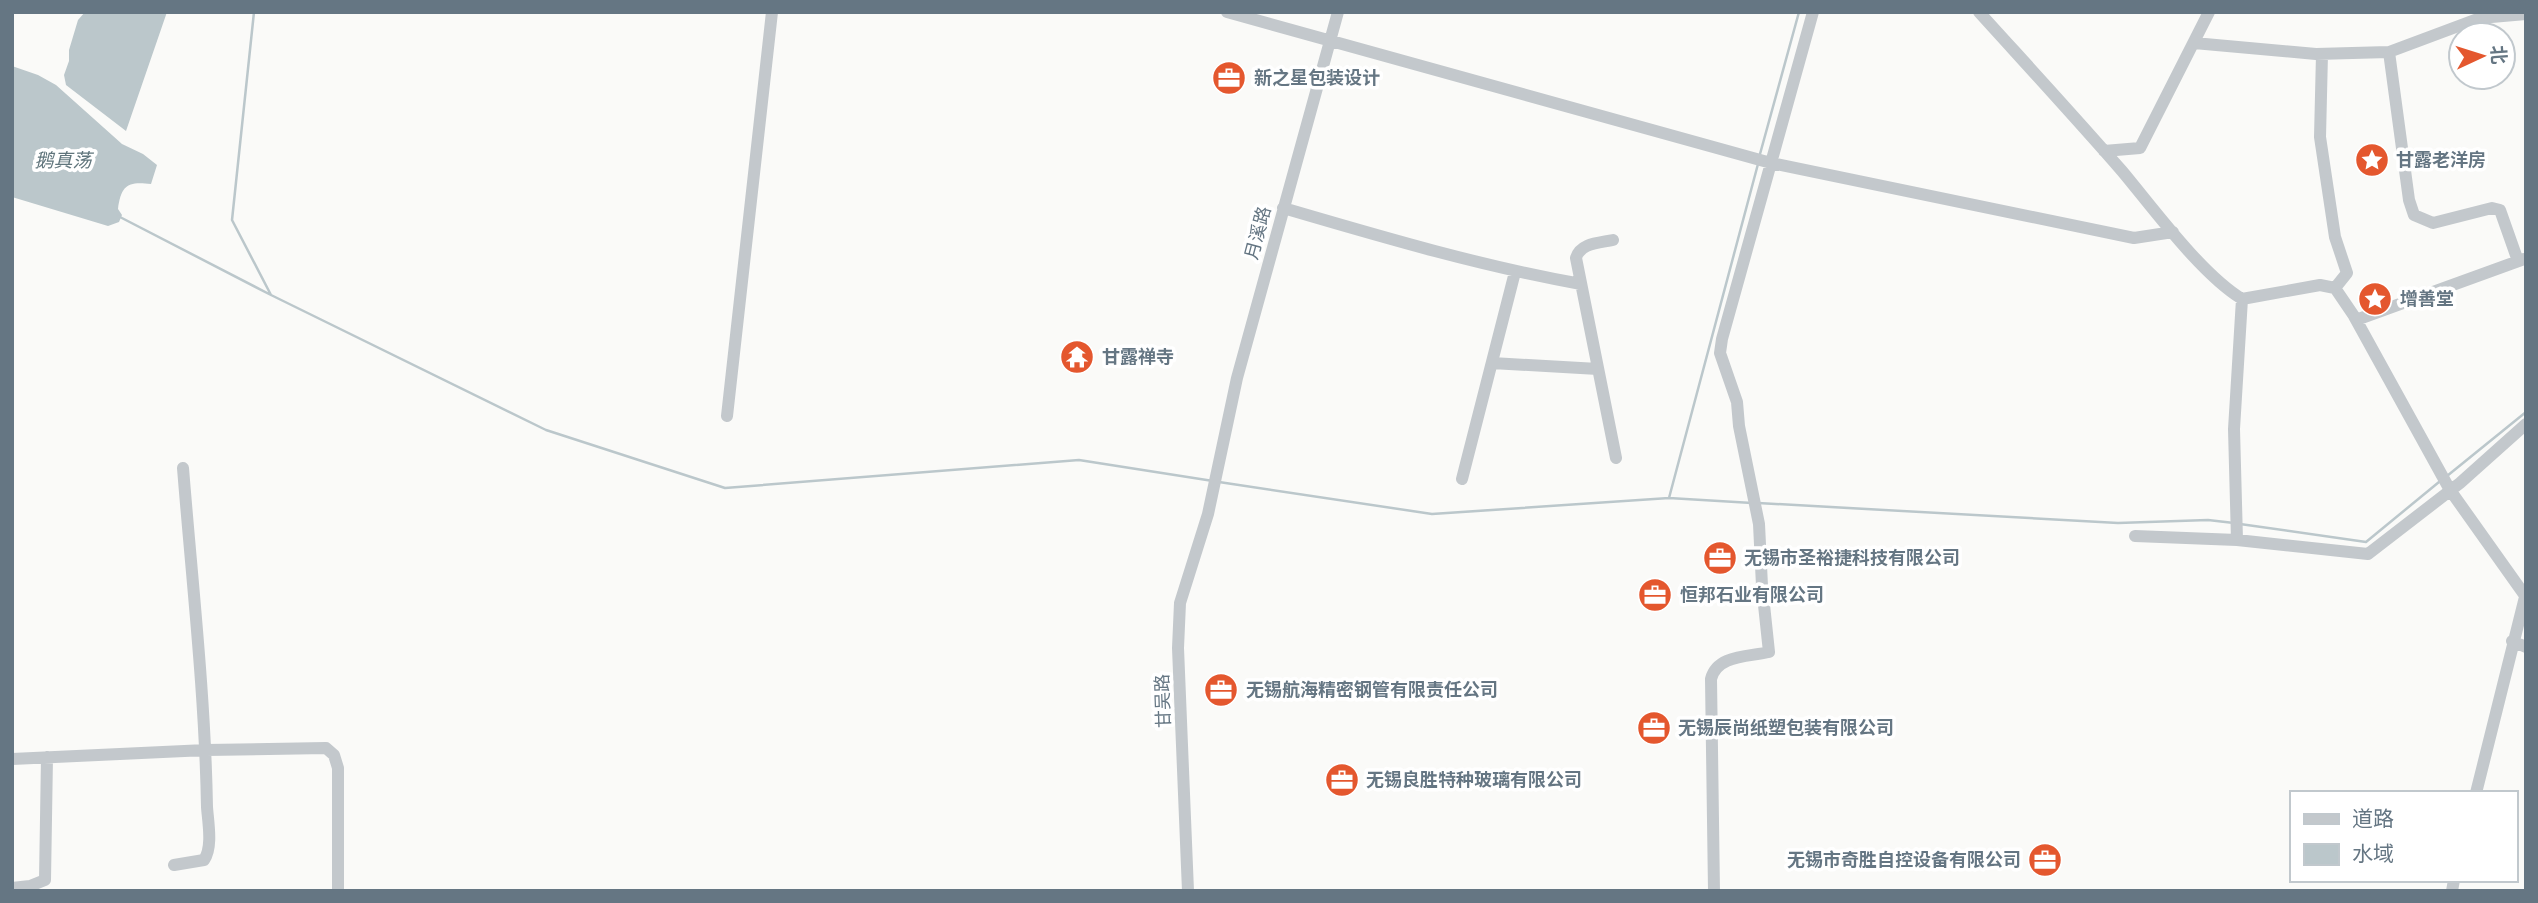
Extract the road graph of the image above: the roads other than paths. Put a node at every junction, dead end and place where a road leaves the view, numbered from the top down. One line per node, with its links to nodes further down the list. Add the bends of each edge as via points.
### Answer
1 (772, 12): 25 (street)
2 (1227, 12): 8 (street)
3 (1338, 12): 8 (street, 月溪路)
4 (1813, 12): 13 (street)
5 (1979, 12): 12 (street)
6 (2209, 12): 9 (street)
7 (2526, 14): 10 (street, via 2480,18)
8 (1330, 40): 13 (street); 14 (street, 月溪路)
9 (2194, 43): 11 (street); 12 (street, via 2140,148)
10 (2389, 52): 11 (street); 17 (street, via 2414,215 2433,223 2491,208 2500,210)
11 (2322, 54): 20 (street, via 2320,137 2335,237 2347,274)
12 (2104, 151): 15 (street)
13 (1763, 161): 15 (street, via 2134,238); 45 (street, via 1720,354 1737,402 1759,524 1769,652 1723,662 1711,679)
14 (1283, 208): 18 (street); 31 (street, 月溪路, via 1237,378)
15 (2174, 232): 21 (street)
16 (1613, 240): 19 (street, via 1577,251)
17 (2522, 260): 22 (street)
18 (1515, 272): 19 (street); 23 (street)
19 (1581, 284): 24 (street)
20 (2336, 288): 21 (street, via 2320,285); 22 (street)
21 (2242, 299): 32 (street, via 2234,429)
22 (2356, 320): 30 (street)
23 (1493, 363): 24 (street); 29 (street)
24 (1598, 369): 27 (street)
25 (727, 416)
26 (2526, 424): 30 (street)
27 (1616, 458)
28 (183, 468): 37 (street)
29 (1462, 479)
30 (2446, 482): 32 (street, via 2368,554); 34 (street)
31 (1208, 514): 44 (street, 甘吴路, via 1180,603)
32 (2236, 529): 33 (street)
33 (2135, 536)
34 (2525, 597): 35 (street)
35 (2512, 642): 36 (street); 40 (street)
36 (2526, 647)
37 (206, 750): 38 (street); 41 (street, via 207,856 199,862); 43 (street, via 326,748 334,755 338,768)
38 (47, 757): 39 (street); 42 (street, via 45,880)
39 (12, 759)
40 (2476, 791)
41 (174, 865)
42 (12, 888)
43 (338, 891)
44 (1188, 891)
45 (1714, 891)

